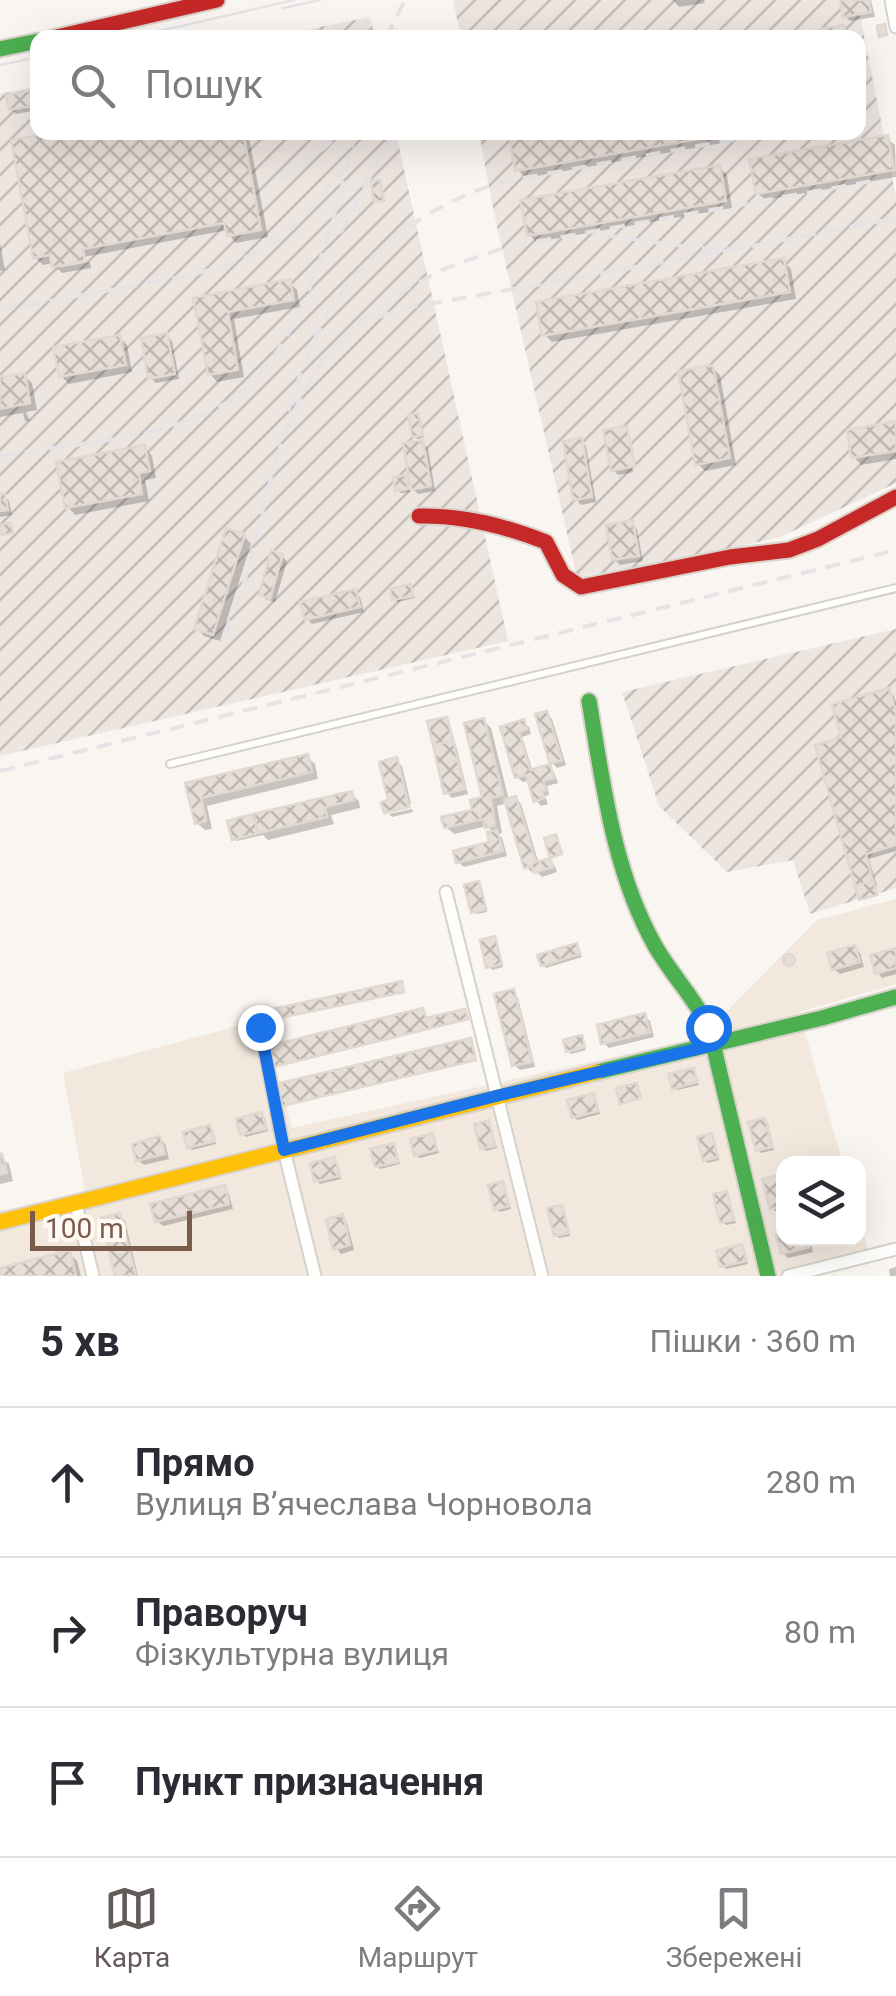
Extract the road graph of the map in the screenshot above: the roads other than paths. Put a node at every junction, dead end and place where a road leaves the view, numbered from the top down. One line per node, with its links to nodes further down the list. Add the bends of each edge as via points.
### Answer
1 (217, 0): 4 (street)
2 (890, 0): 3 (street)
3 (896, 27)
4 (87, 30)
5 (30, 42): 6 (street)
6 (0, 48)
7 (896, 497): 8 (street, via 789,550 581,588 563,578 546,542 481,522)
8 (419, 516)
9 (896, 588): 11 (lane)
10 (589, 701): 15 (street, via 615,849 656,946 701,1010)
11 (170, 764)
12 (446, 892): 16 (street)
13 (896, 997): 15 (street)
14 (260, 1027): 17 (street)
15 (714, 1045): 16 (street); 24 (street)
16 (496, 1096): 17 (street); 23 (street)
17 (284, 1150): 18 (street); 22 (street)
18 (76, 1204): 19 (street); 21 (street)
19 (0, 1222)
20 (896, 1249): 25 (street)
21 (93, 1276)
22 (315, 1276)
23 (542, 1276)
24 (768, 1276)
25 (788, 1276)

